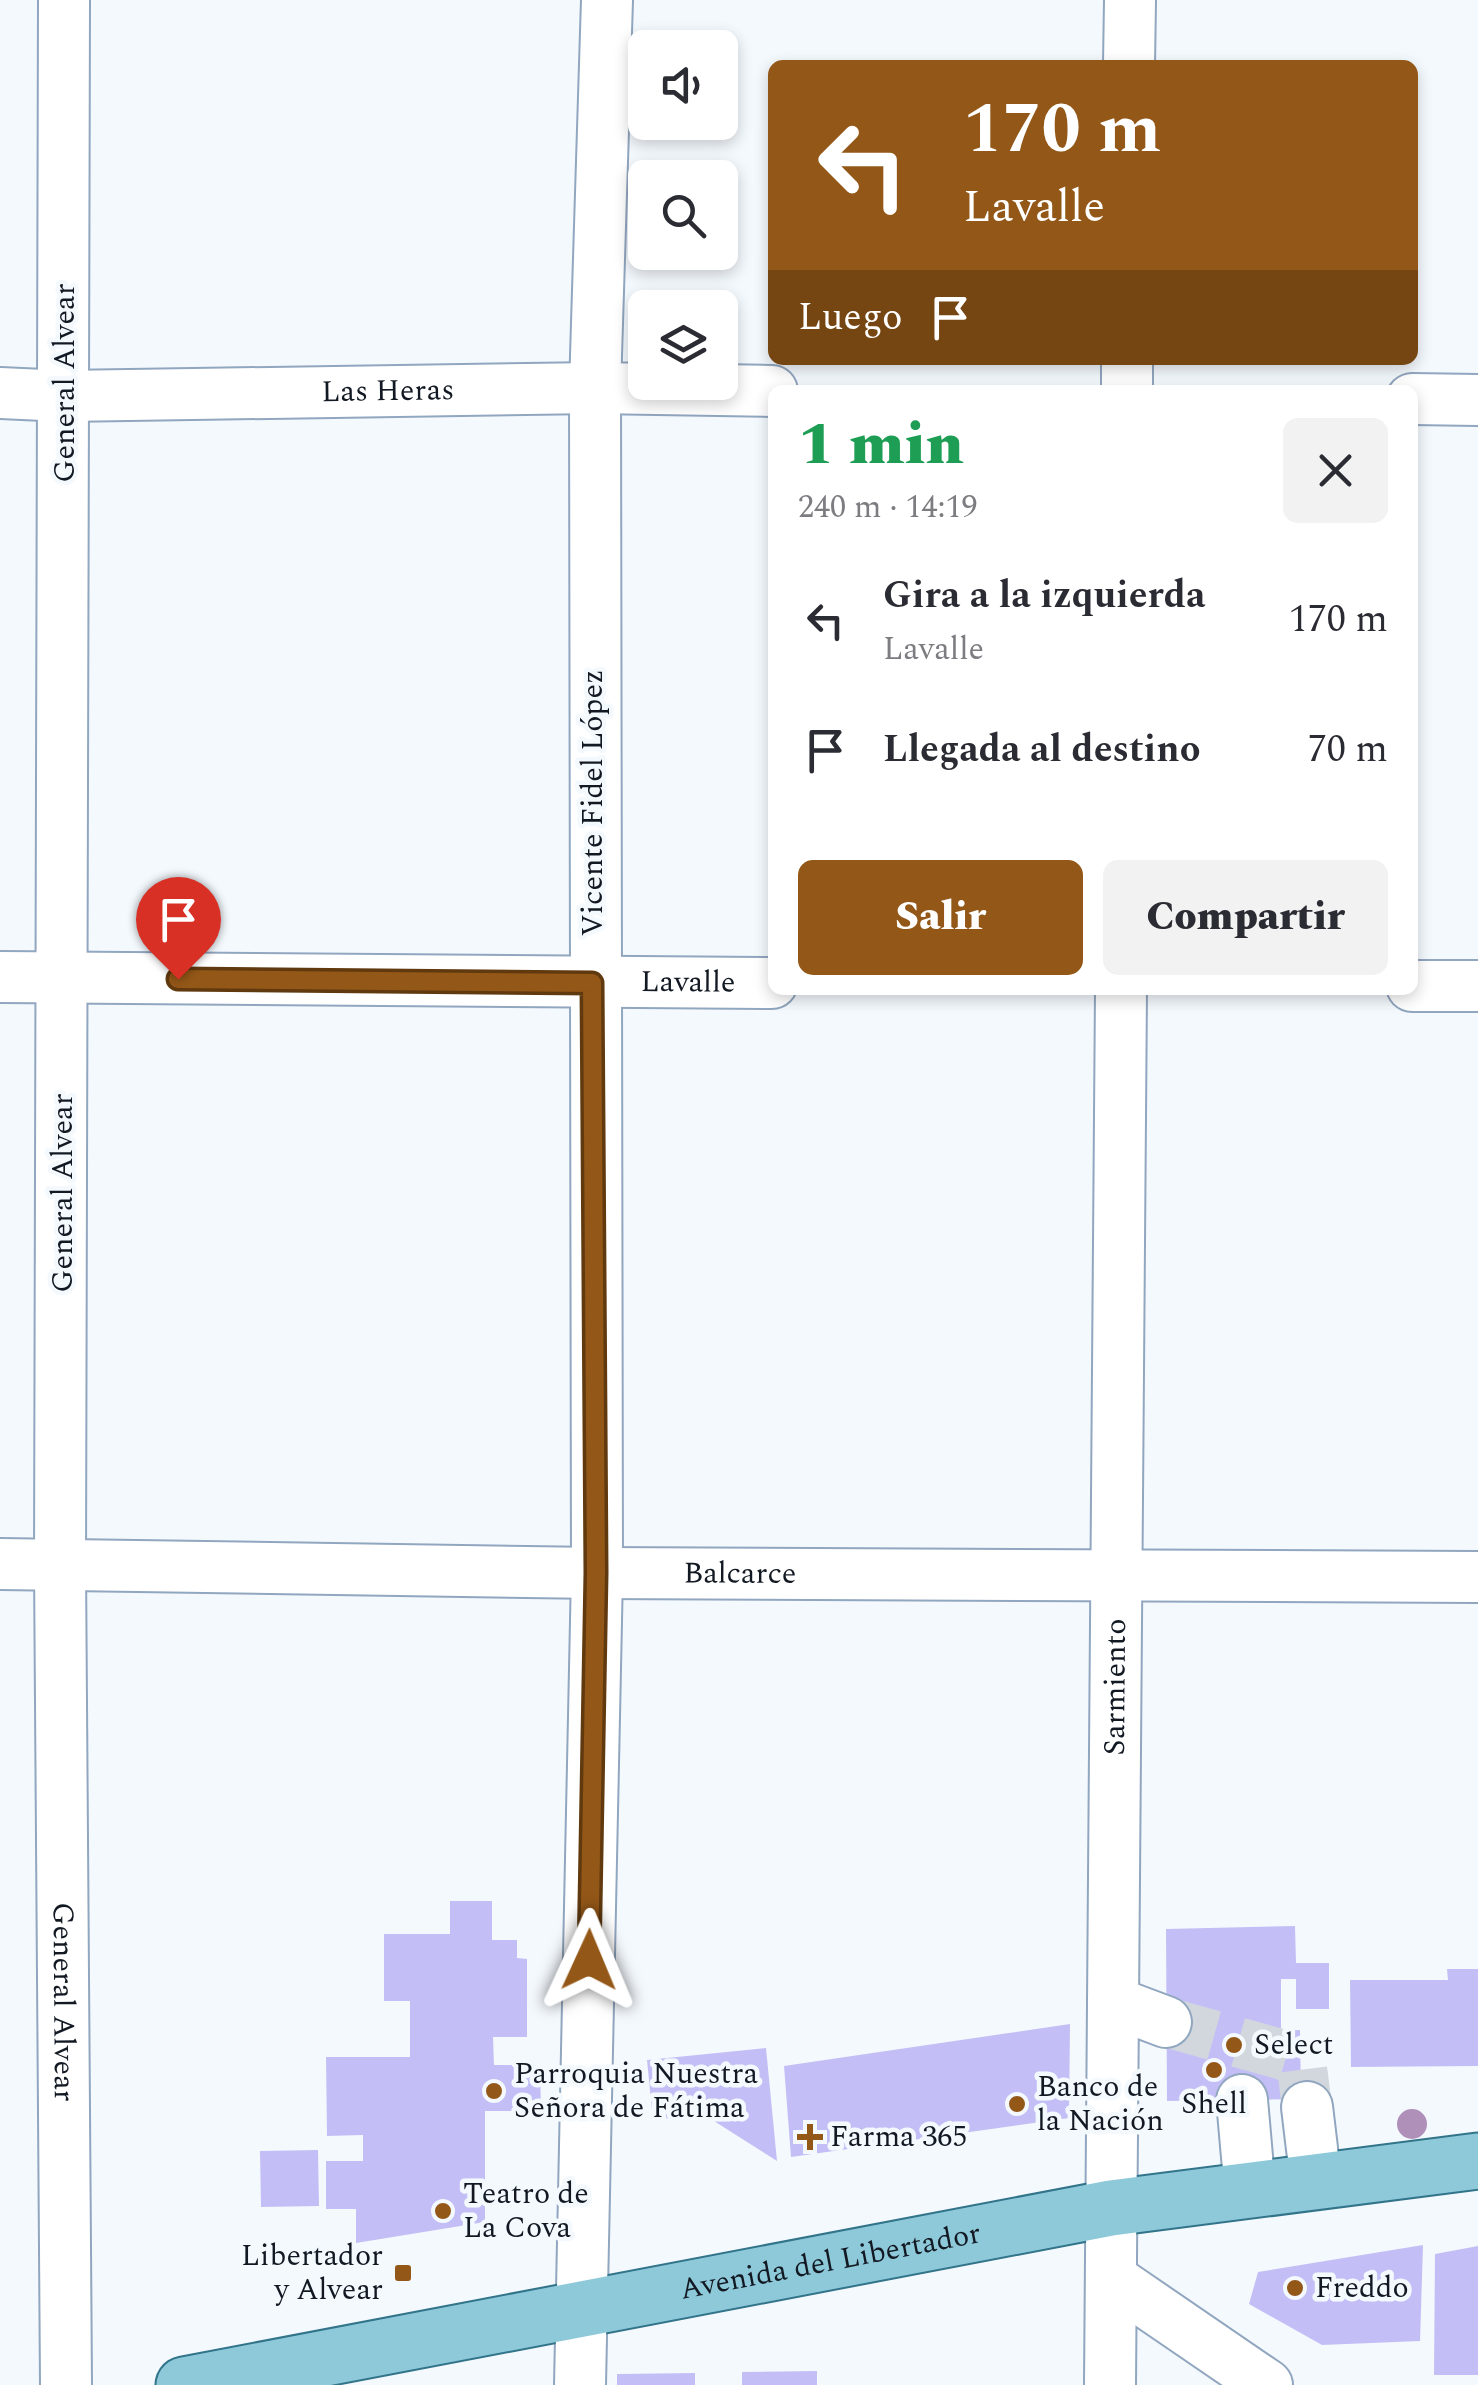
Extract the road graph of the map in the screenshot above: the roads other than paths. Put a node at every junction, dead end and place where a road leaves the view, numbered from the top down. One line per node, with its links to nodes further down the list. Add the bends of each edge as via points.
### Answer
1 (64, 0): 8 (street, General Alvear)
2 (607, 0): 5 (street, Vicente Fidel López)
3 (1130, 0): 4 (street)
4 (1129, 60)
5 (594, 388): 6 (street, Las Heras); 8 (street, Las Heras); 13 (street, Vicente Fidel López)
6 (768, 391)
7 (0, 393): 8 (street, Las Heras)
8 (65, 396): 12 (street, General Alvear)
9 (1418, 400): 10 (street)
10 (1478, 400)
11 (0, 978): 12 (street, Lavalle)
12 (64, 978): 13 (street, Lavalle); 19 (street, General Alvear)
13 (592, 983): 14 (street, Lavalle); 21 (street, Vicente Fidel López)
14 (768, 983)
15 (1418, 986): 16 (street)
16 (1478, 986)
17 (1121, 995): 20 (street, Sarmiento)
18 (0, 1564): 19 (street, Balcarce)
19 (60, 1566): 21 (street, Balcarce); 33 (street, General Alvear)
20 (1116, 1572): 21 (street, Balcarce); 22 (street, Balcarce); 23 (street, Sarmiento)
21 (596, 1573): 32 (street, Vicente Fidel López)
22 (1478, 1576)
23 (1113, 2002): 24 (street); 30 (street, Sarmiento)
24 (1166, 2022)
25 (1242, 2100): 29 (street)
26 (1307, 2107): 28 (street)
27 (1478, 2161): 28 (main road, Avenida del Libertador)
28 (1316, 2182): 29 (main road, Avenida del Libertador)
29 (1250, 2191): 30 (main road, Avenida del Libertador)
30 (1111, 2208): 31 (street, Sarmiento); 32 (main road, Avenida del Libertador)
31 (1112, 2279): 36 (street, Sarmiento); 37 (street)
32 (582, 2307): 34 (main road, Avenida del Libertador); 35 (street, Vicente Fidel López)
33 (66, 2385)
34 (184, 2385)
35 (580, 2385)
36 (1110, 2385)
37 (1268, 2385)

